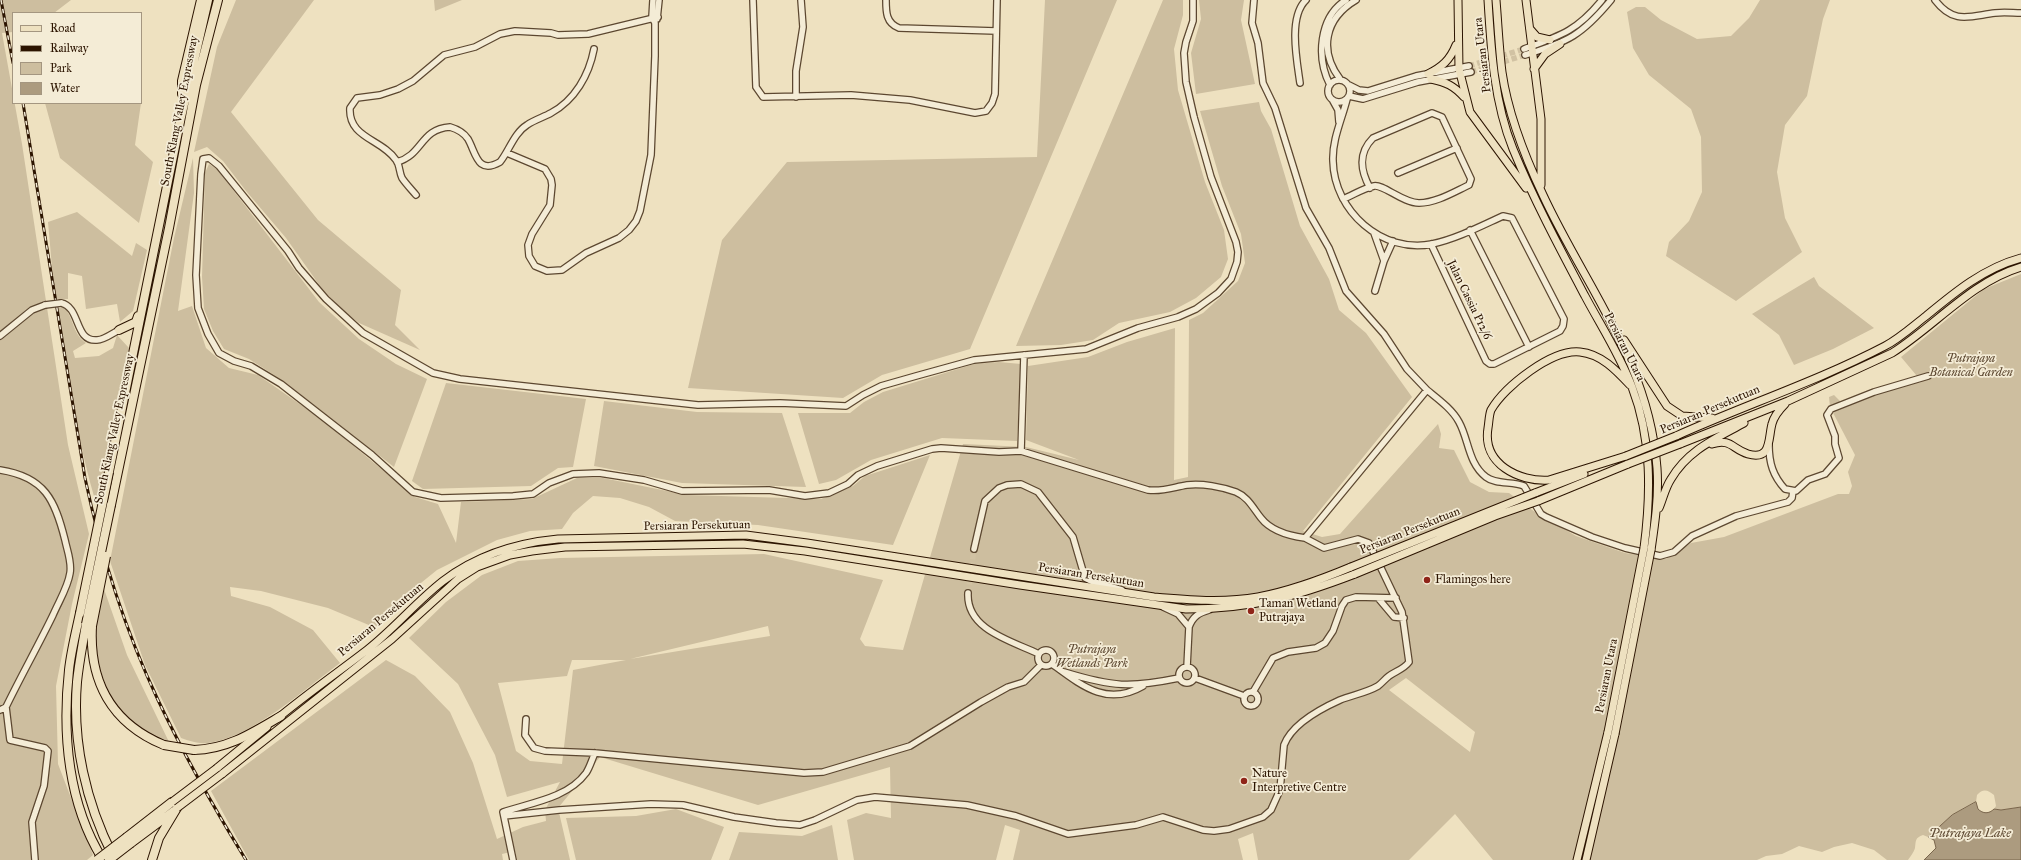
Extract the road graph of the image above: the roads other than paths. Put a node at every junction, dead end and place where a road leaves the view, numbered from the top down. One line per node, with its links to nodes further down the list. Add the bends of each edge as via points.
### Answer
1 (201, 0): 43 (highway, via 182,81)
2 (208, 0): 43 (highway, South Klang Valley Expressway)
3 (218, 0): 94 (highway, South Klang Valley Expressway, bridge, via 196,85 170,228)
4 (653, 0): 23 (street)
5 (659, 0): 23 (street)
6 (753, 0): 39 (street, via 757,91 767,98)
7 (801, 0): 39 (street, via 803,27 796,71)
8 (886, 0): 25 (street, via 887,16 893,26 899,28)
9 (997, 0): 25 (street)
10 (1193, 0): 67 (street, via 1193,20 1184,53 1186,82 1211,177 1236,242 1237,262 1231,279 1218,293 1196,309 1178,317 1138,328 1086,349)
11 (1254, 0): 71 (street, via 1252,23 1258,44 1263,83 1275,108 1306,208 1328,248 1346,291 1384,334 1408,370)
12 (1306, 0): 36 (street, via 1301,7 1295,35)
13 (1346, 0): 37 (street, via 1334,11 1324,32 1322,54 1325,76)
14 (1356, 0): 35 (street, via 1338,15 1328,36 1330,65)
15 (1458, 0): 27 (main road)
16 (1488, 0): 53 (main road, Persiaran Utara, via 1492,54 1503,116 1513,147)
17 (1496, 0): 51 (main road, Persiaran Utara, via 1502,73 1507,94 1522,144)
18 (1526, 0): 24 (main road)
19 (1602, 0): 26 (street, via 1575,28)
20 (1611, 0): 28 (street, via 1577,35)
21 (1935, 0): 22 (street, via 1946,12 1959,17)
22 (2021, 13)
23 (655, 19): 46 (street, via 651,155 640,211 629,230 619,238 586,253 562,270 547,272 535,266 529,256 528,245 550,205 551,179 545,169); 47 (street, via 588,34 500,34 475,47 444,55 413,81 398,89 380,95 357,98 350,108 355,128 360,134 389,152)
24 (1528, 25): 26 (main road, via 1536,37); 30 (main road)
25 (996, 31): 39 (street, via 995,94 986,111 975,113 916,101 851,95)
26 (1550, 40): 30 (street)
27 (1457, 41): 33 (main road); 34 (main road, via 1448,61)
28 (1560, 44): 30 (street); 32 (main road, via 1545,54)
29 (594, 49): 46 (street, via 588,71 570,98 551,113 526,125)
30 (1528, 51): 32 (main road)
31 (1470, 69): 33 (street)
32 (1534, 69): 51 (main road, via 1541,119 1540,169)
33 (1459, 72): 34 (street); 41 (main road)
34 (1430, 76): 38 (street, via 1368,91); 40 (street, via 1363,99); 41 (main road, via 1456,88)
35 (1340, 79): 37 (street); 38 (street)
36 (1300, 83)
37 (1330, 84): 42 (street, via 1328,95)
38 (1349, 85): 40 (street)
39 (796, 97)
40 (1348, 98): 42 (street, via 1339,102); 44 (street)
41 (1465, 99): 53 (main road, via 1475,121 1518,175)
42 (1333, 101): 44 (street, via 1338,110)
43 (181, 117): 62 (highway, South Klang Valley Expressway)
44 (1339, 126): 52 (street, via 1333,160 1334,176)
45 (1457, 148): 48 (street); 49 (street, via 1471,179 1468,185 1439,198 1419,203 1394,196 1381,186); 49 (street, via 1442,117 1436,113 1372,138 1363,152 1361,164)
46 (507, 153): 47 (street, via 495,165 481,164 474,156 465,135 455,128 445,127 428,134 410,157)
47 (397, 162): 50 (street, via 402,178)
48 (1398, 173)
49 (1370, 188): 52 (street)
50 (416, 195)
51 (1543, 195): 63 (main road, Persiaran Utara)
52 (1343, 199): 55 (street, via 1360,222)
53 (1545, 223): 70 (main road, Persiaran Utara, via 1621,360)
54 (1470, 230): 57 (street); 66 (street); 66 (street, via 1503,216 1512,218 1564,319 1560,331)
55 (1374, 233): 56 (street); 59 (street)
56 (1393, 240): 57 (street, via 1415,245); 59 (street)
57 (1431, 244): 66 (street, Jalan Cassia P12/6, via 1486,361 1494,364)
58 (2021, 258): 74 (main road, Persiaran Persekutuan, via 1964,285 1886,345 1833,372)
59 (1384, 262): 61 (street)
60 (2021, 267): 72 (main road, Persiaran Persekutuan, via 1982,285 1892,353)
61 (1375, 291)
62 (144, 304): 64 (highway, via 136,322); 68 (highway, South Klang Valley Expressway)
63 (1610, 318): 74 (main road, via 1667,406 1682,416); 83 (main road, Persiaran Utara, via 1640,384 1647,409 1657,469)
64 (119, 330): 65 (street, bridge, via 98,341 89,340 82,335 73,310 68,304 61,303 32,310); 68 (highway, via 129,331 131,334)
65 (0, 336)
66 (1529, 347)
67 (1024, 355): 76 (street); 76 (street, via 974,360 888,384 863,394 846,406 780,403 698,405 460,379 433,373 363,333 326,299 298,268 288,251 219,166 209,158 203,159 196,275 198,308 219,353 251,366 281,384 372,455 413,492 441,498 533,494 549,483 573,474 599,473 644,480 682,491 769,490 805,496 829,493 877,466 932,449)
68 (133, 356): 116 (highway, South Klang Valley Expressway, bridge, via 69,669 66,710 67,743 77,797)
69 (1928, 376): 82 (street, via 1831,409 1827,419 1835,436 1839,458 1824,474 1808,480 1800,489)
70 (1633, 388): 79 (main road, via 1614,368 1596,356 1579,352 1557,355 1505,392 1491,411 1487,433 1490,450 1499,466 1515,475 1537,481 1549,480); 86 (main road, Persiaran Utara, via 1646,440 1649,472)
71 (1427, 390): 82 (street, via 1455,416 1473,461 1485,476 1495,481 1524,486 1538,510 1546,517 1625,548 1665,556 1674,552 1692,536 1746,513 1788,502); 84 (street)
72 (1788, 401): 73 (main road, Persiaran Persekutuan); 75 (main road, via 1775,415)
73 (1770, 408): 77 (main road); 92 (main road, Persiaran Persekutuan, bridge, via 1355,574 1294,596 1257,604)
74 (1717, 418): 79 (main road, Persiaran Persekutuan, bridge)
75 (1769, 445): 78 (main road); 80 (street)
76 (1021, 451): 84 (street, via 1148,490 1166,490 1188,485 1219,488 1237,493 1252,504 1268,525 1293,537)
77 (1693, 451): 78 (main road, via 1725,442 1748,454); 83 (main road, via 1672,476)
78 (1759, 455): 80 (street)
79 (1626, 456): 88 (main road, Persiaran Persekutuan, bridge, via 1314,582 1250,598 1187,600)
80 (1770, 463): 82 (street, via 1780,484)
81 (0, 470): 107 (street, via 35,483 48,496 57,511 71,566 66,586)
82 (1793, 491)
83 (1656, 512): 86 (main road, Persiaran Utara)
84 (1305, 538): 90 (street, via 1324,548 1352,539 1366,541)
85 (974, 549): 88 (street, via 985,501 999,488 1014,484 1027,486 1038,492 1075,541 1085,578)
86 (1647, 549): 123 (main road, Persiaran Utara, bridge, via 1608,732); 124 (main road, Persiaran Utara, bridge, via 1615,734)
87 (968, 593): 97 (street, via 969,607 982,625 991,632)
88 (1128, 594): 96 (main road, Persiaran Persekutuan, via 746,535 558,539 499,550 473,562 442,582)
89 (1378, 598): 90 (street); 93 (street, via 1394,617); 105 (street, via 1356,597 1346,600 1325,643 1316,648 1288,652 1273,658)
90 (1396, 598): 93 (street)
91 (1158, 605): 92 (main road, Persiaran Persekutuan); 95 (street, via 1178,614); 96 (main road, Persiaran Persekutuan, via 805,551 743,544 565,547 510,555 477,567 458,579 412,621)
92 (1213, 609): 95 (street, via 1198,614)
93 (1404, 618): 114 (street, via 1409,656 1406,666 1376,687 1339,700 1296,728 1284,746 1280,790 1274,806 1263,817 1229,829 1203,830 1163,817 1136,825 1068,834 1016,816 967,805 875,797 857,800 800,825 734,817 683,805 651,804)
94 (89, 625): 109 (highway, bridge, via 94,666 102,689 110,702 127,723 164,745 210,750 233,743); 121 (highway, South Klang Valley Expressway, via 77,682 77,734 88,795 101,832)
95 (1188, 627): 100 (street)
96 (369, 653): 109 (main road, Persiaran Persekutuan); 112 (main road, Persiaran Persekutuan)
97 (1040, 654): 98 (street, via 1046,650 1052,653); 99 (street)
98 (1052, 664): 99 (street); 101 (street)
99 (1041, 665): 111 (street, via 1024,682 1008,687 981,702 910,746 823,772 804,773)
100 (1187, 667): 102 (street, via 1180,670); 103 (street, via 1194,670)
101 (1064, 672): 104 (street, via 1117,686); 104 (street, via 1094,691 1108,695 1131,693)
102 (1179, 678): 103 (street, via 1187,684); 104 (street)
103 (1195, 678): 106 (street)
104 (1145, 685)
105 (1253, 692): 106 (street, via 1248,692); 106 (street, via 1257,700 1253,705 1247,705)
106 (1244, 696)
107 (6, 707): 108 (street); 118 (street, via 10,740 45,748 48,751 44,786 32,822)
108 (0, 710)
109 (281, 716): 112 (main road, Persiaran Persekutuan)
110 (526, 719): 111 (street, via 525,735 534,748 545,751)
111 (595, 753): 114 (street, via 586,773 573,786 554,796 503,812)
112 (220, 771): 113 (main road, Persiaran Persekutuan, bridge)
113 (175, 805): 115 (highway); 122 (highway, via 159,838)
114 (504, 816): 117 (street)
115 (129, 840): 116 (highway, bridge); 120 (highway, bridge)
116 (97, 856): 119 (highway, South Klang Valley Expressway)
117 (513, 858)
118 (35, 860)
119 (102, 860)
120 (110, 860)
121 (115, 860)
122 (152, 860)
123 (1577, 860)
124 (1586, 860)

